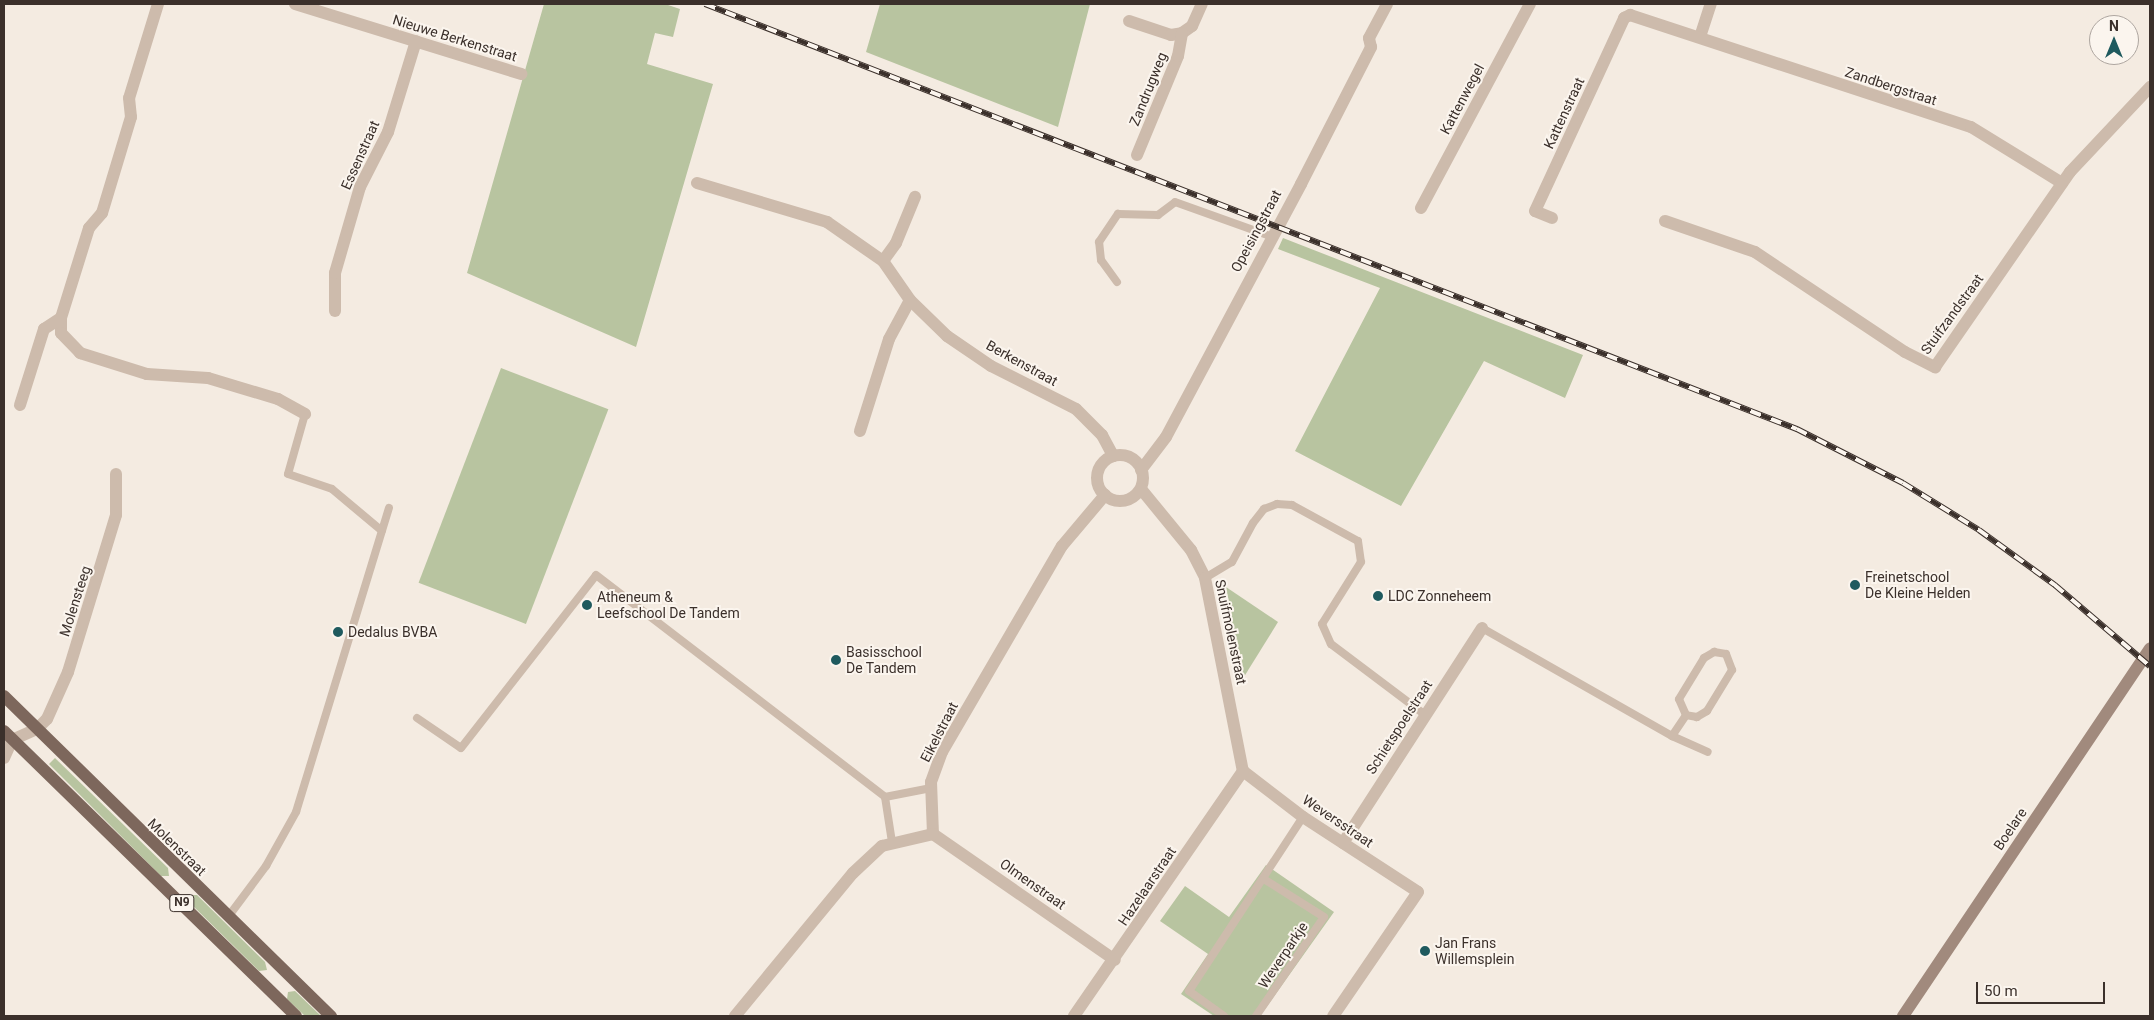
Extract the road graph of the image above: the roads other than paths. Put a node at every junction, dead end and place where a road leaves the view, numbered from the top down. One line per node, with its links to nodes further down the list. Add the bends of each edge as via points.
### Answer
1 (158, 4): 26 (street, via 129,98 131,117 102,213 89,228)
2 (295, 4): 11 (street, Nieuwe Berkenstraat)
3 (1202, 4): 9 (street, via 1192,26)
4 (1387, 4): 21 (street, Opeisingstraat, via 1369,38 1371,47)
5 (1530, 4): 18 (street, Kattenwegel)
6 (1711, 4): 10 (street)
7 (1632, 9): 10 (street, Kattenstraat); 19 (street, Kattenstraat, via 1624,18 1535,211)
8 (1129, 21): 9 (street, via 1171,35)
9 (1182, 33): 14 (street, Zandrugweg, via 1178,56)
10 (1700, 37): 16 (street, Zandbergstraat, via 1971,128)
11 (416, 41): 12 (street, Nieuwe Berkenstraat); 25 (street, Essenstraat, via 388,132 355,206 335,273)
12 (521, 74)
13 (2150, 87): 16 (street, Stuifzandstraat, via 2128,106)
14 (1137, 155)
15 (697, 183): 22 (street, Berkenstraat, via 827,222)
16 (2062, 183): 20 (street, Stuifzandstraat, via 1934,367 1910,356 1755,252)
17 (915, 197): 22 (street, via 896,243)
18 (1421, 208)
19 (1552, 218)
20 (1665, 221)
21 (1270, 236): 23 (lane, via 1175,202 1158,215 1118,214 1100,242 1101,260); 31 (street, Opeisingstraat, via 1166,437)
22 (883, 261): 24 (street, Berkenstraat)
23 (1117, 282)
24 (910, 300): 29 (street, via 889,339); 30 (street, Berkenstraat, via 947,336 991,366 1076,409 1102,435)
25 (335, 311)
26 (61, 318): 27 (street, via 44,328); 28 (street, via 61,333 80,353 147,374 208,378 278,399)
27 (20, 405)
28 (305, 414): 36 (lane, via 288,474 332,489)
29 (860, 431)
30 (1113, 456): 31 (street, via 1124,456); 34 (street, via 1099,470 1097,479)
31 (1141, 470): 33 (street)
32 (116, 474): 44 (street, Molensteeg, via 116,515 105,558 68,672 47,718)
33 (1141, 489): 34 (street, via 1124,501); 37 (street, Snuifmolenstraat, via 1191,550)
34 (1104, 495): 50 (street, Eikelstraat, via 1062,546 942,752)
35 (389, 508): 36 (lane)
36 (382, 531): 57 (lane, via 296,812 266,866)
37 (1205, 578): 41 (lane, via 1232,562 1264,509 1278,504 1292,505 1358,541 1361,562 1322,624 1331,644); 49 (street, Snuifmolenstraat)
38 (1482, 628): 41 (street, Schietspoelstraat); 46 (lane)
39 (2150, 648): 66 (main road, Boelare)
40 (4, 696): 44 (main road, Molenstraat / N9)
41 (1424, 714): 55 (street, Schietspoelstraat)
42 (1686, 714): 42 (lane, via 1697,717 1707,711 1732,670 1726,654 1714,652 1704,658 1679,699); 46 (lane)
43 (417, 718): 51 (lane, via 461,748 596,575)
44 (37, 730): 45 (street); 57 (main road, Molenstraat / N9)
45 (8, 736): 48 (street); 59 (main road, N9, via 43,765)
46 (1672, 736): 47 (lane)
47 (1708, 752)
48 (4, 758)
49 (1243, 771): 52 (street, Weversstraat); 58 (street, Hazelaarstraat)
50 (931, 788): 51 (lane); 53 (street, Eikelstraat)
51 (885, 797): 54 (lane)
52 (1303, 817): 55 (street, Weversstraat); 56 (lane)
53 (933, 834): 54 (street); 58 (street, Olmenstraat)
54 (892, 842): 61 (street, via 853,873)
55 (1344, 844): 65 (street, Weversstraat, via 1418,892)
56 (1264, 879): 63 (lane, via 1189,991); 64 (lane, Weverparkje, via 1324,917)
57 (228, 917): 60 (main road, Molenstraat / N9)
58 (1115, 960): 62 (street, Hazelaarstraat)
59 (296, 1016)
60 (332, 1016)
61 (734, 1016)
62 (1074, 1016)
63 (1224, 1016)
64 (1256, 1016)
65 (1333, 1016)
66 (1903, 1016)

